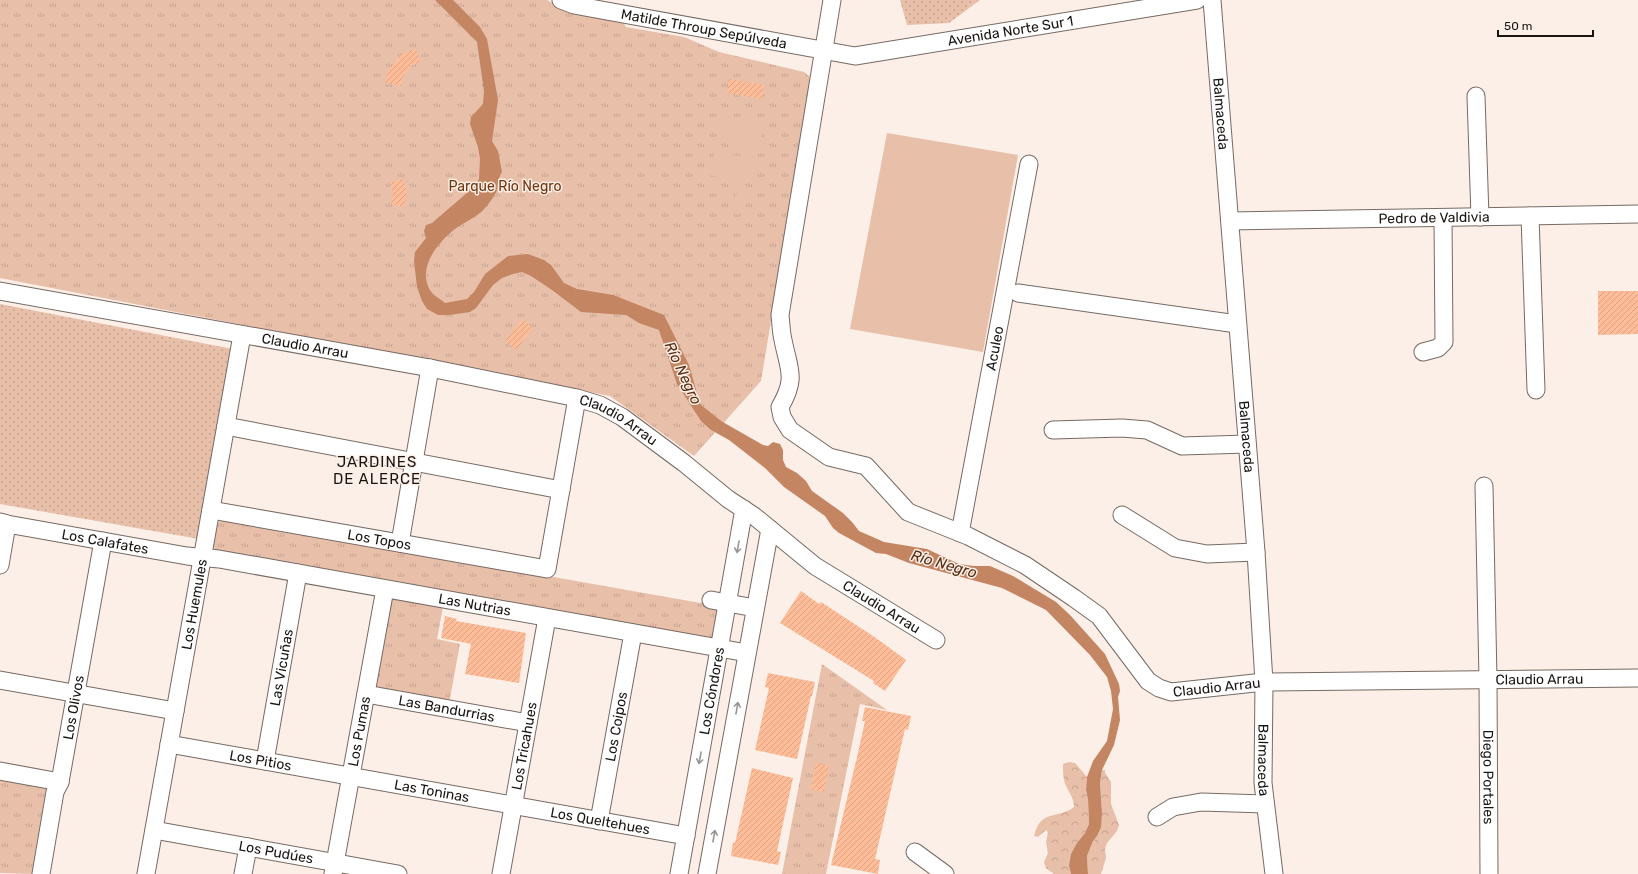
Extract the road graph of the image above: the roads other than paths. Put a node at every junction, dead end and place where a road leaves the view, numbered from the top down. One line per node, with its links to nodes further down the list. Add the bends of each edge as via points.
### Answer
1 (561, 0): 5 (street, Matilde Throup Sepúlveda, via 574,5)
2 (832, 0): 6 (street)
3 (1198, 0): 6 (street, Avenida Norte Sur 1, via 855,56)
4 (1212, 0): 13 (street, Balmaceda)
5 (591, 4): 6 (street, Matilde Throup Sepúlveda)
6 (823, 50): 33 (street, Claudio Arrau, via 780,315 782,339 791,376 788,393 780,407 782,417 790,430 829,457 866,466 908,512)
7 (1476, 96): 11 (street)
8 (1029, 164): 33 (street, Aculeo)
9 (1638, 214): 10 (street, Pedro de Valdivia)
10 (1530, 216): 11 (street, Pedro de Valdivia); 20 (street)
11 (1480, 217): 12 (street, Pedro de Valdivia)
12 (1443, 218): 13 (street, Pedro de Valdivia); 18 (street, via 1444,342 1438,348)
13 (1230, 221): 16 (street, Balmaceda)
14 (0, 291): 17 (street, Claudio Arrau)
15 (1018, 293): 16 (street)
16 (1237, 324): 24 (street, Balmaceda)
17 (242, 335): 19 (street, Claudio Arrau); 22 (street, Los Huemules)
18 (1422, 352)
19 (430, 368): 21 (street, Claudio Arrau); 25 (street)
20 (1536, 390)
21 (577, 398): 27 (street); 28 (street, Claudio Arrau, via 600,405 622,417)
22 (226, 426): 25 (street); 29 (street, Los Huemules)
23 (1053, 430): 24 (street, via 1122,428 1147,430 1182,446)
24 (1247, 444): 36 (street, Balmaceda)
25 (414, 462): 27 (street); 35 (street)
26 (1484, 486): 49 (street, Diego Portales)
27 (561, 490): 35 (street, Los Topos, via 547,569)
28 (744, 509): 32 (street, Claudio Arrau); 41 (street, Los Cóndores, one-way to 41)
29 (211, 510): 35 (street, Los Topos); 37 (street, Los Huemules)
30 (1122, 515): 36 (street, via 1175,548 1207,554)
31 (4, 523): 34 (street, Los Calafates); 38 (street)
32 (770, 529): 42 (street, Los Cóndores); 45 (street, Claudio Arrau, via 815,566)
33 (960, 533): 51 (street, Claudio Arrau, via 1026,565 1099,616 1148,681 1159,688 1171,692)
34 (103, 541): 37 (street, Los Calafates); 52 (street, Los Olivos)
35 (400, 543)
36 (1256, 552): 51 (street, Balmaceda)
37 (202, 558): 39 (street, Las Nutrias); 54 (street, Los Huemules)
38 (0, 565)
39 (298, 573): 40 (street, Las Nutrias); 57 (street, Las Vicuñas)
40 (385, 589): 43 (street, Las Nutrias); 53 (street, Los Pumas)
41 (720, 602): 42 (street); 46 (street, Los Cóndores)
42 (755, 608): 47 (street, Los Cóndores)
43 (548, 618): 44 (street, Las Nutrias); 55 (street, Los Tricahues)
44 (633, 633): 46 (street, Las Nutrias); 64 (street, Los Coipos)
45 (936, 640)
46 (720, 648): 47 (street, Las Nutrias); 66 (street, Los Cóndores, one-way to 66)
47 (747, 653): 76 (street, Los Cóndores, one-way to 47)
48 (1638, 678): 49 (street, Claudio Arrau)
49 (1488, 679): 51 (street, Claudio Arrau); 79 (street, Diego Portales)
50 (0, 680): 52 (street)
51 (1264, 682): 61 (street, Balmaceda)
52 (76, 693): 54 (street); 60 (street, Los Olivos)
53 (366, 694): 55 (street, Las Bandurrias); 59 (street, Los Pumas)
54 (175, 711): 56 (street, Los Huemules)
55 (528, 723): 62 (street, Los Tricahues)
56 (169, 744): 57 (street, Los Pitios); 65 (street, Los Huemules)
57 (265, 761): 59 (street, Los Pitios)
58 (0, 772): 60 (street)
59 (351, 777): 62 (street, Las Toninas); 69 (street, Los Pumas)
60 (60, 782): 70 (street, Los Olivos, via 55,792)
61 (1265, 804): 63 (street, via 1201,802 1173,807); 78 (street, Balmaceda)
62 (513, 806): 64 (street, Los Queltehues); 74 (street, Los Tricahues)
63 (1157, 817)
64 (599, 821): 66 (street, Los Queltehues)
65 (154, 830): 67 (street, Los Pudúes); 71 (street, Los Huemules)
66 (686, 836): 75 (street, Los Cóndores)
67 (248, 847): 69 (street, Los Pudúes); 72 (street)
68 (915, 852): 77 (street)
69 (334, 868): 73 (street, Los Pudúes)
70 (41, 874)
71 (146, 874)
72 (243, 874)
73 (398, 874)
74 (501, 874)
75 (679, 874)
76 (707, 874)
77 (945, 874)
78 (1274, 874)
79 (1489, 874)

